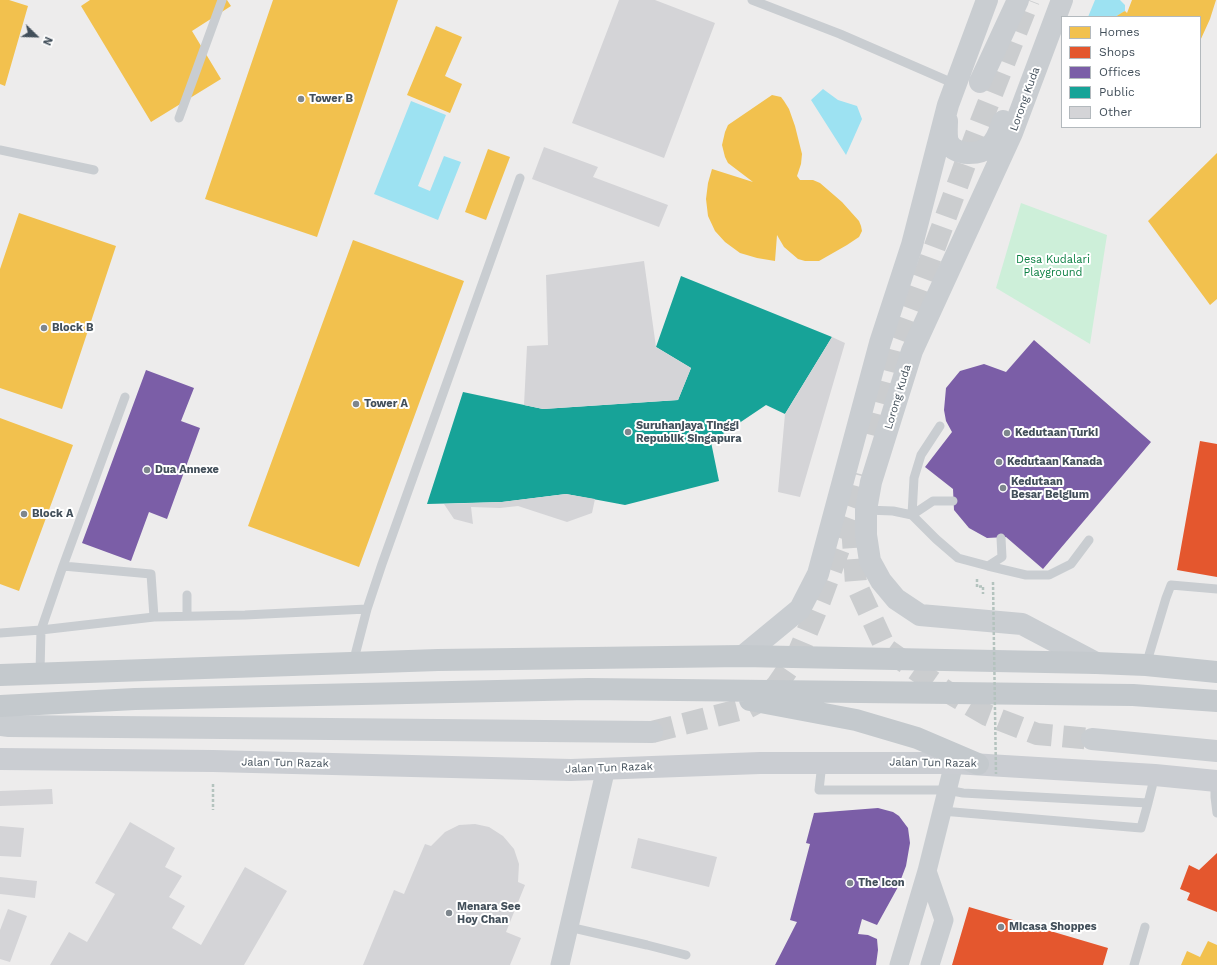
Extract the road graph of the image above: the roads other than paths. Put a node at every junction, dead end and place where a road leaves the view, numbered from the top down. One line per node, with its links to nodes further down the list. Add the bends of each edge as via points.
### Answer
1 (222, 0): 10 (lane)
2 (752, 0): 7 (lane, via 840,34)
3 (987, 0): 7 (street)
4 (1018, 0): 6 (street)
5 (1062, 0): 8 (street, Lorong Kuda)
6 (980, 82)
7 (956, 84): 9 (street)
8 (1028, 90): 9 (street, via 1009,109 998,136 990,147 978,152 964,153 948,143); 17 (street, Lorong Kuda, via 1012,134 912,351 871,482)
9 (948, 105): 30 (street, via 912,245 880,343 818,574 800,609)
10 (179, 118)
11 (0, 150): 12 (lane)
12 (94, 170)
13 (520, 178): 25 (lane)
14 (125, 397): 21 (lane)
15 (940, 426): 18 (lane, via 921,455 914,478)
16 (954, 501): 18 (lane, via 932,501)
17 (866, 510): 18 (lane); 32 (street, Lorong Kuda, via 870,561 881,581 896,599 920,615 1022,624)
18 (912, 515): 22 (lane, via 958,558)
19 (1001, 538): 22 (lane, via 1002,557)
20 (1088, 540): 22 (lane, via 1071,564 1049,575 1026,575)
21 (63, 566): 27 (lane, via 151,574); 28 (lane)
22 (988, 566)
23 (1217, 589): 33 (lane, via 1171,585)
24 (187, 595): 26 (lane)
25 (367, 609): 26 (lane, via 245,616); 31 (lane)
26 (188, 616): 27 (lane)
27 (154, 617): 28 (lane)
28 (41, 630): 29 (lane); 35 (lane)
29 (0, 633)
30 (743, 656): 31 (main road); 32 (main road)
31 (353, 663): 35 (main road)
32 (1096, 663): 33 (main road)
33 (1146, 665): 34 (main road)
34 (1217, 672)
35 (40, 673): 36 (main road)
36 (0, 674)
37 (689, 689): 38 (main road, via 1133,695); 39 (main road, via 151,699); 48 (main road, via 856,720 917,738)
38 (1217, 702)
39 (0, 706)
40 (0, 725): 41 (street)
41 (652, 732)
42 (1092, 739): 43 (street)
43 (1217, 751)
44 (0, 759): 47 (main road, Jalan Tun Razak, via 213,761 571,770)
45 (822, 763): 46 (main road, Jalan Tun Razak); 47 (main road, Jalan Tun Razak); 51 (lane, via 818,790)
46 (954, 763): 48 (main road, Jalan Tun Razak); 51 (street)
47 (606, 768): 56 (street)
48 (987, 769): 49 (main road, Jalan Tun Razak)
49 (1155, 776): 50 (main road, Jalan Tun Razak); 52 (lane)
50 (1216, 781): 54 (lane)
51 (947, 790): 52 (lane); 53 (street)
52 (1148, 803): 53 (lane, via 1142,828)
53 (942, 811): 55 (street)
54 (1217, 813)
55 (927, 871): 60 (street); 61 (street, via 944,920)
56 (569, 927): 58 (lane); 59 (street)
57 (1145, 927): 62 (lane)
58 (686, 955)
59 (560, 965)
60 (899, 965)
61 (930, 965)
62 (1134, 965)

